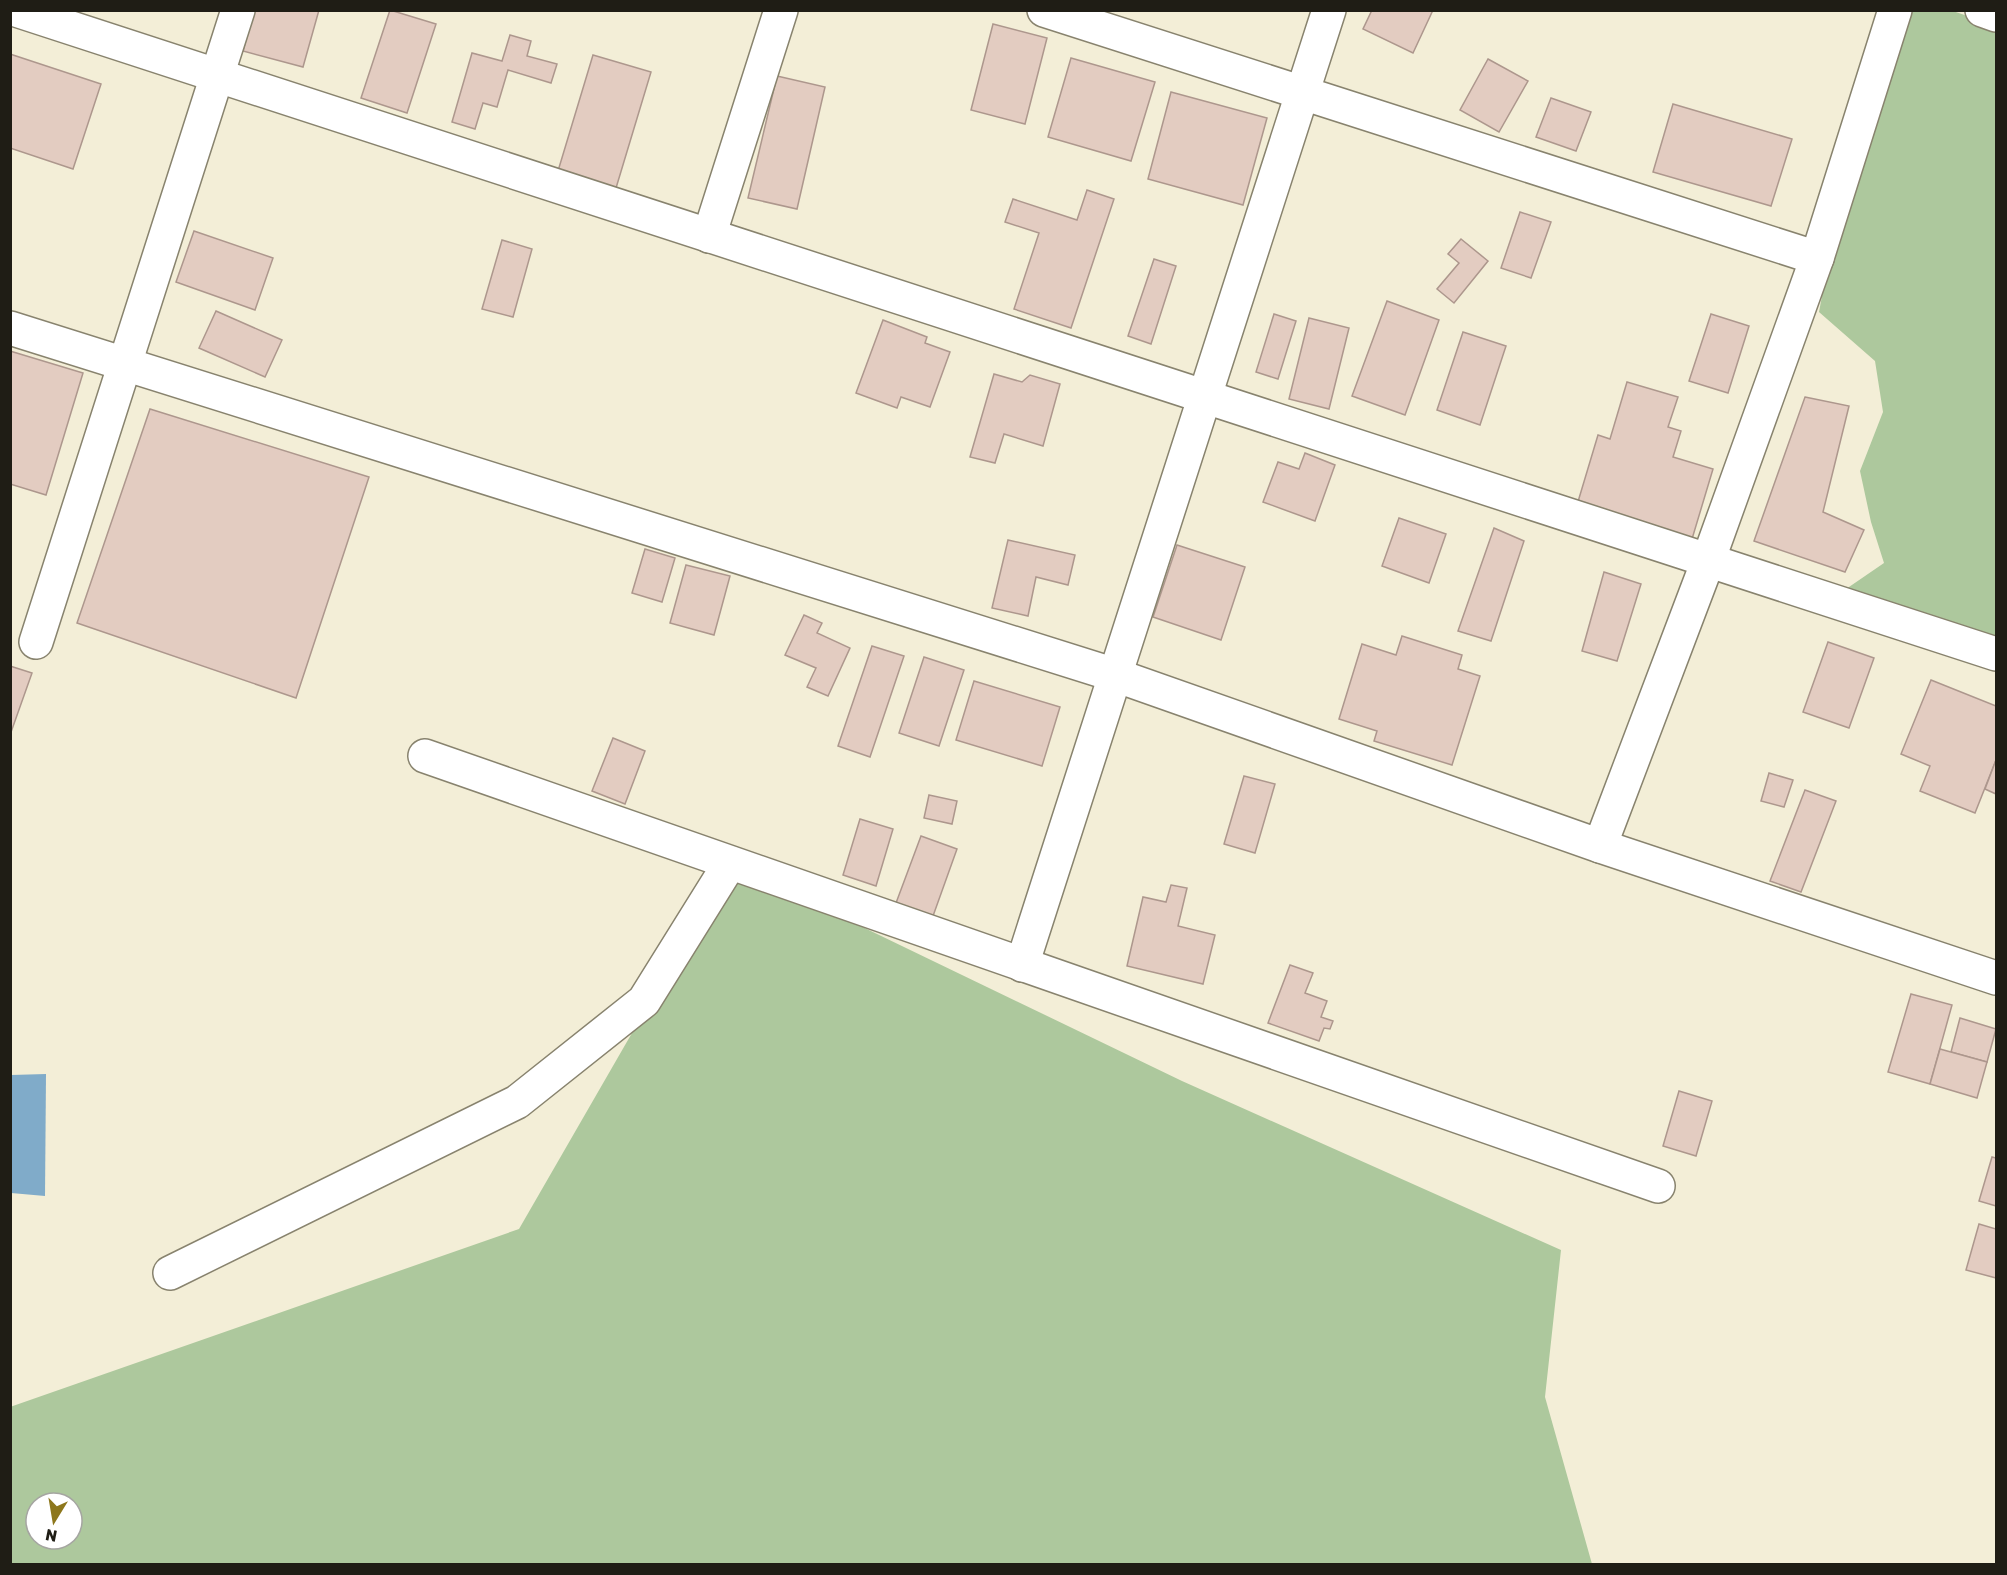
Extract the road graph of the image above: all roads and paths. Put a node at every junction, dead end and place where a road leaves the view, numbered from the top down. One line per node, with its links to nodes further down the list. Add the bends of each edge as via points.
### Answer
1 (16, 10): 9 (street)
2 (238, 10): 9 (street)
3 (781, 10): 11 (street)
4 (1044, 10): 10 (street)
5 (1329, 10): 10 (street)
6 (1895, 10): 12 (street)
7 (1982, 10): 8 (street)
8 (1996, 15)
9 (217, 76): 11 (street); 14 (street)
10 (1302, 93): 12 (street); 15 (street)
11 (709, 236): 15 (street)
12 (1817, 258): 16 (street)
13 (10, 328): 14 (street)
14 (125, 364): 17 (street); 19 (street)
15 (1205, 397): 16 (street); 19 (street)
16 (1708, 561): 18 (street); 21 (street)
17 (36, 642)
18 (1996, 654)
19 (1115, 675): 21 (street); 23 (street)
20 (425, 756): 22 (street)
21 (1600, 846): 24 (street)
22 (730, 862): 23 (street); 26 (street, via 644,1001 517,1102)
23 (1022, 965): 25 (street)
24 (1996, 978)
25 (1658, 1186)
26 (170, 1273)

